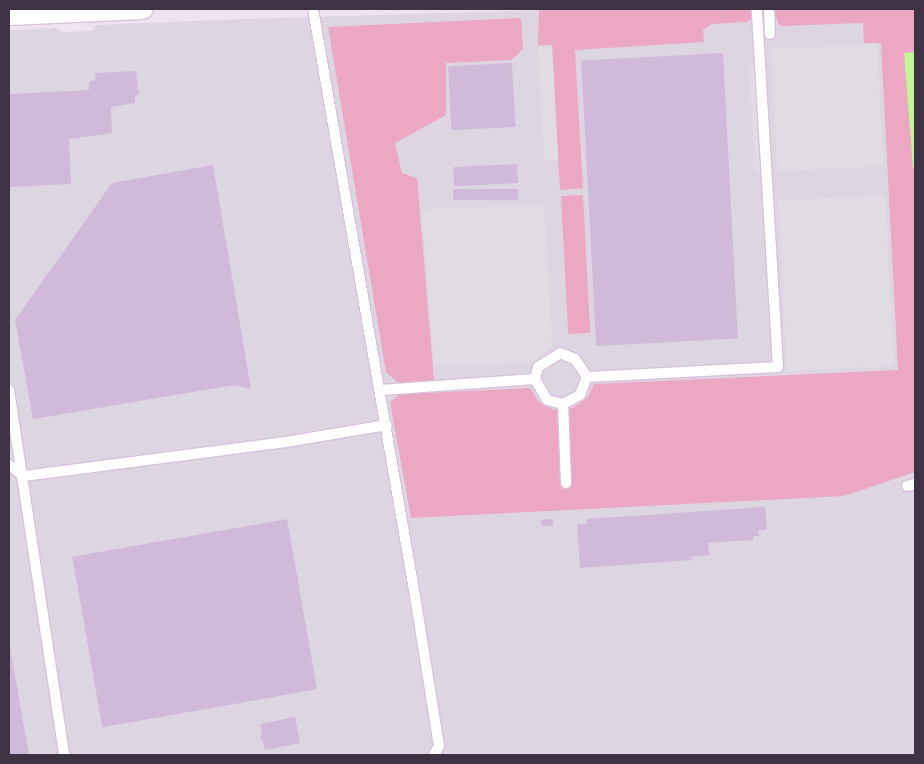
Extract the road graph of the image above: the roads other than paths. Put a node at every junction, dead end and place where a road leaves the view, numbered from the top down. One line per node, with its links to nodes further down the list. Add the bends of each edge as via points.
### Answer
1 (142, 9): 5 (street)
2 (313, 9): 10 (lane)
3 (757, 9): 7 (lane, via 778,367)
4 (769, 9): 6 (lane)
5 (9, 15)
6 (770, 34)
7 (587, 377): 8 (lane, via 575,359 560,354 538,367); 11 (lane, via 580,395)
8 (535, 379): 10 (lane); 11 (lane, via 547,400)
9 (9, 390): 14 (lane)
10 (381, 390): 12 (lane)
11 (562, 404): 15 (lane)
12 (387, 425): 14 (lane, via 286,442); 17 (lane, via 439,746)
13 (9, 465): 14 (lane)
14 (24, 476): 16 (lane)
15 (566, 483)
16 (64, 755)
17 (434, 755)

